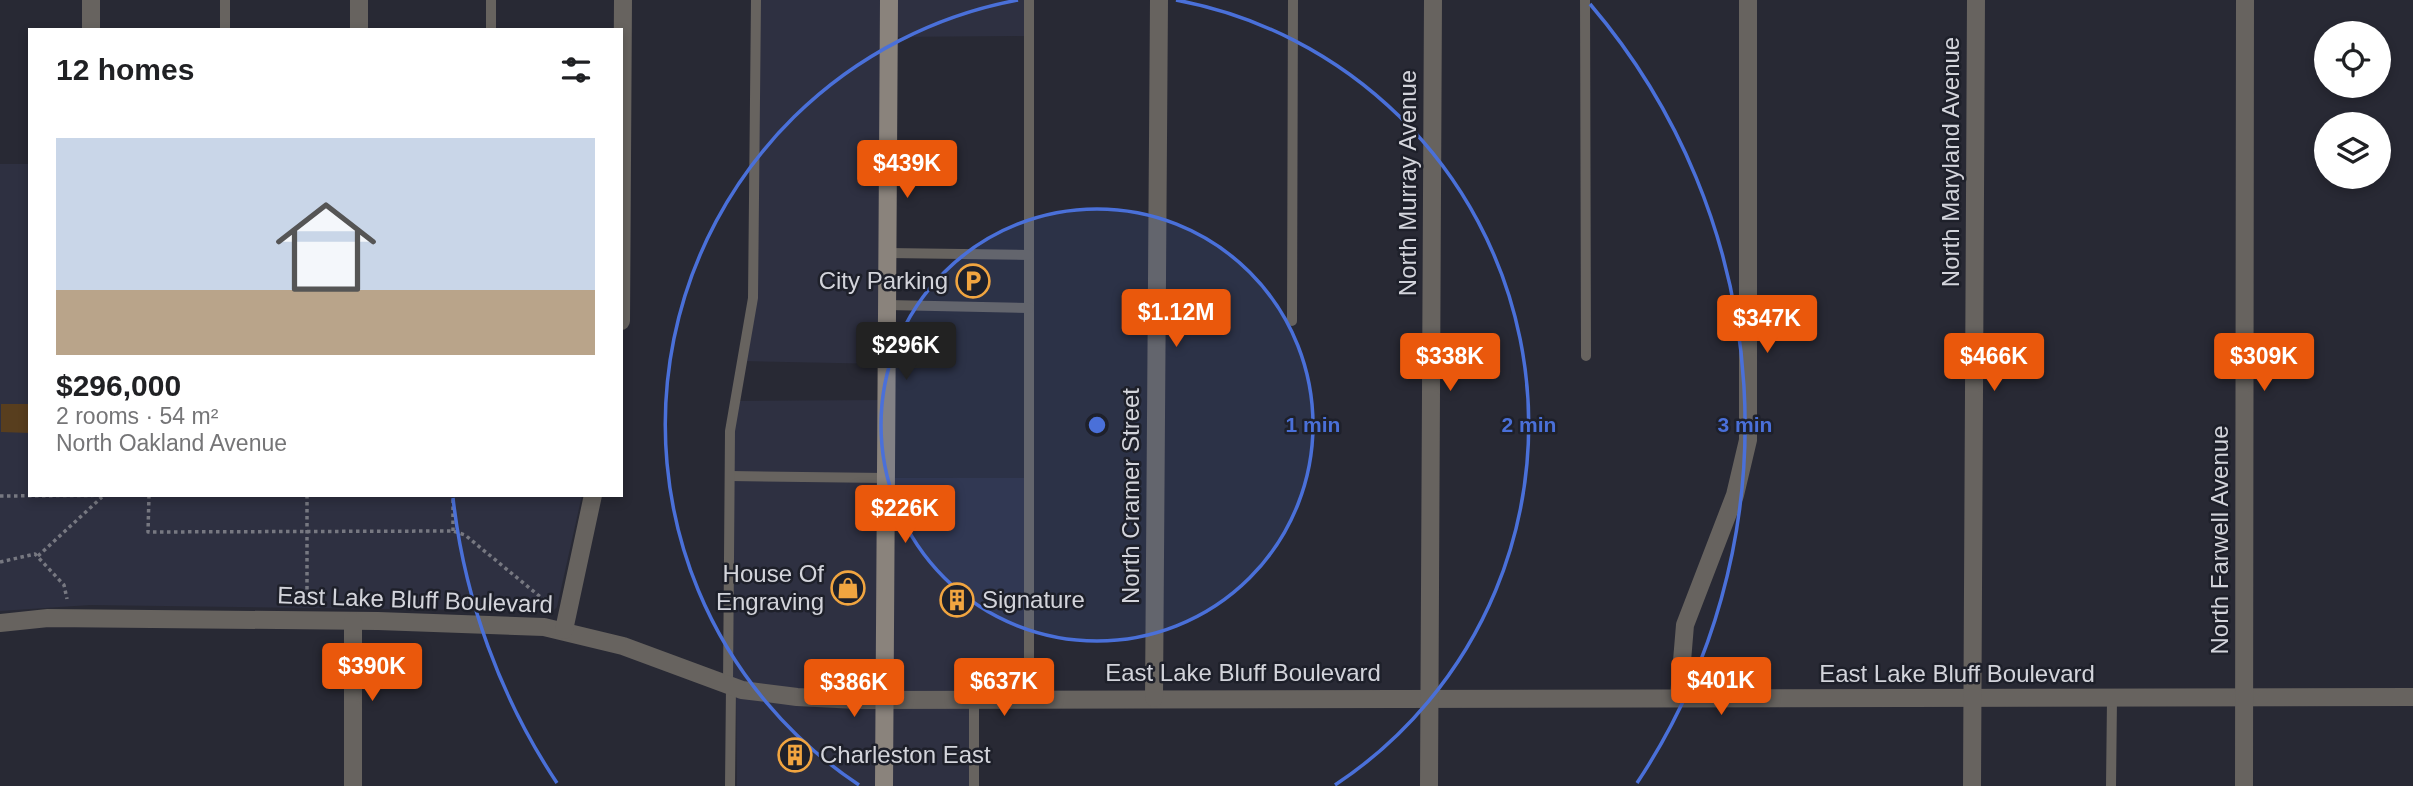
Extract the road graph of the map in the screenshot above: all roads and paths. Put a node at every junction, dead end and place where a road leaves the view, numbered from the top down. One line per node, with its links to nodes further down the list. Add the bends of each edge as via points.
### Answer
1 (91, 0): 16 (street)
2 (225, 0): 17 (lane)
3 (359, 0): 18 (street)
4 (491, 0): 19 (lane)
5 (623, 0): 20 (street)
6 (756, 0): 27 (lane, via 753,298 730,431)
7 (888, 0): 21 (main road)
8 (1029, 0): 22 (lane)
9 (1159, 0): 50 (street, North Cramer Street)
10 (1293, 0): 25 (lane)
11 (1433, 0): 51 (street, North Murray Avenue)
12 (1585, 0): 26 (lane)
13 (1748, 0): 49 (street, via 1748,440 1735,495 1685,625)
14 (1976, 0): 52 (street, North Maryland Avenue)
15 (2245, 0): 53 (street, North Farwell Avenue)
16 (91, 28)
17 (225, 28)
18 (359, 28)
19 (491, 28)
20 (623, 28)
21 (888, 253): 22 (lane); 23 (main road)
22 (1029, 255): 24 (lane)
23 (887, 305): 24 (lane); 28 (main road)
24 (1029, 308): 48 (lane)
25 (1292, 321)
26 (1586, 356)
27 (730, 475): 28 (lane); 46 (lane)
28 (886, 478): 56 (main road)
29 (0, 496): 30 (path)
30 (28, 496)
31 (101, 497): 38 (path)
32 (148, 497): 37 (path, via 148,532)
33 (307, 497): 37 (path)
34 (453, 497): 36 (path)
35 (593, 497): 45 (street)
36 (453, 531): 37 (path); 42 (path)
37 (307, 533): 41 (path)
38 (37, 556): 39 (path, via 18,555); 40 (path, via 64,585)
39 (0, 562)
40 (67, 599)
41 (307, 600)
42 (549, 604)
43 (353, 621): 44 (street, East Lake Bluff Boulevard, via 48,618); 45 (street, East Lake Bluff Boulevard, via 499,623); 57 (street)
44 (0, 623)
45 (564, 630): 46 (street, East Lake Bluff Boulevard)
46 (729, 685): 56 (street, East Lake Bluff Boulevard, via 797,697); 58 (lane)
47 (2413, 696): 53 (street, East Lake Bluff Boulevard)
48 (1029, 697): 50 (street, East Lake Bluff Boulevard); 54 (street, East Lake Bluff Boulevard)
49 (1679, 697): 51 (street, East Lake Bluff Boulevard); 52 (street, East Lake Bluff Boulevard)
50 (1154, 698): 51 (street, East Lake Bluff Boulevard)
51 (1429, 698): 61 (street, North Murray Avenue)
52 (1973, 698): 55 (street, East Lake Bluff Boulevard); 62 (street, North Maryland Avenue)
53 (2245, 698): 55 (street, East Lake Bluff Boulevard); 64 (street, North Farwell Avenue)
54 (974, 699): 56 (street, East Lake Bluff Boulevard); 60 (lane)
55 (2112, 699): 63 (lane)
56 (884, 700): 59 (main road)
57 (353, 786)
58 (730, 786)
59 (884, 786)
60 (974, 786)
61 (1429, 786)
62 (1972, 786)
63 (2111, 786)
64 (2244, 786)

